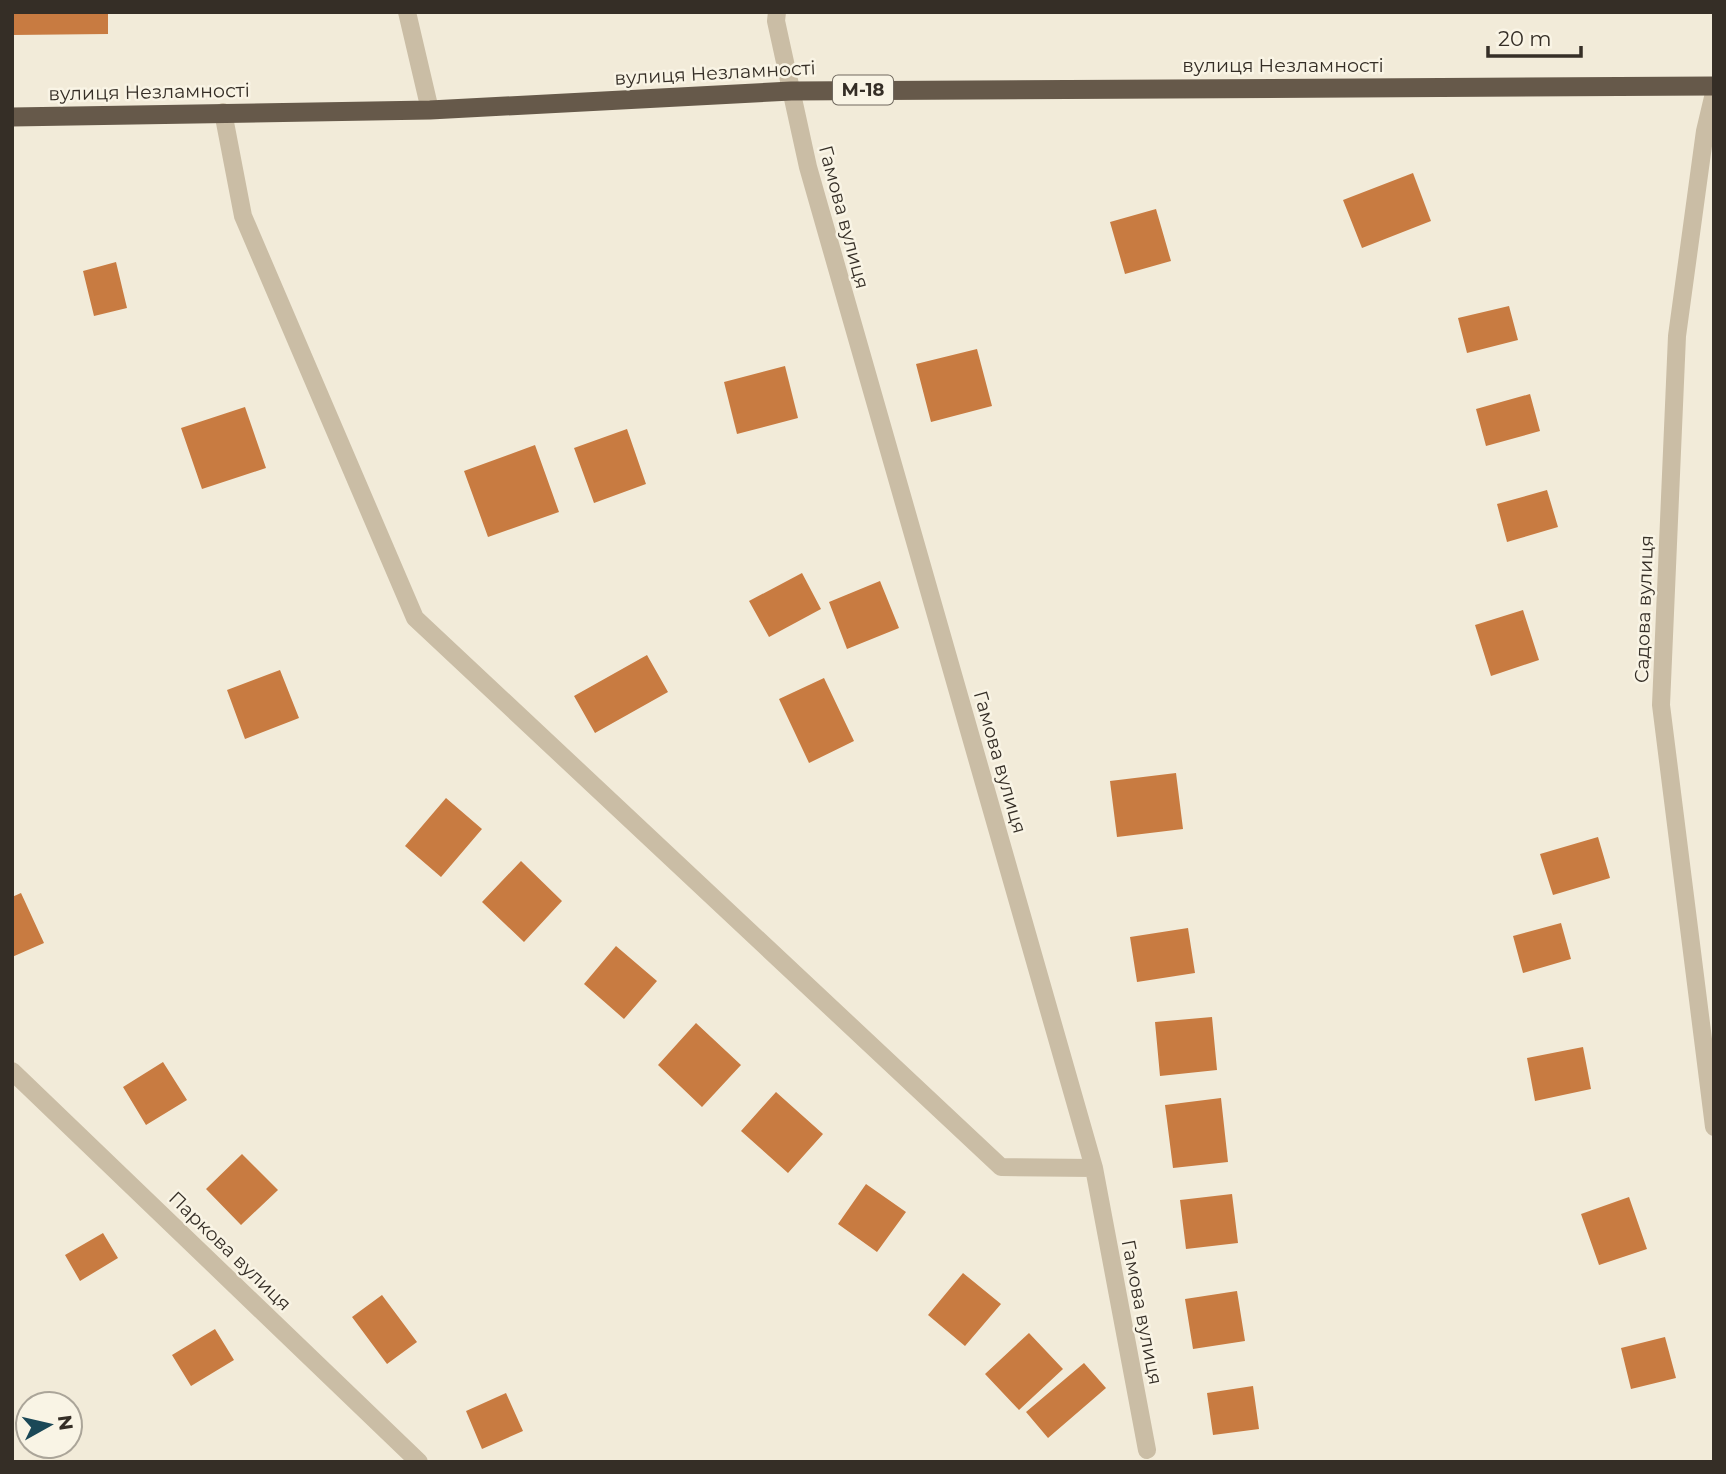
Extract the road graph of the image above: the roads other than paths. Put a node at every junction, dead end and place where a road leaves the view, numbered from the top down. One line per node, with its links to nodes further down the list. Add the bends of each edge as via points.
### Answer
1 (407, 12): 6 (street)
2 (776, 12): 4 (street, Гамова вулиця)
3 (1714, 86): 4 (highway, вулиця Незламності / М-18)
4 (790, 90): 6 (highway, вулиця Незламності / М-18); 11 (street, Гамова вулиця, via 807,167)
5 (1714, 93): 10 (street, Садова вулиця, via 1677,337 1661,705)
6 (430, 110): 7 (highway, вулиця Незламності / М-18)
7 (223, 113): 8 (highway, вулиця Незламності / М-18); 11 (street, via 243,216 415,618 1001,1167)
8 (12, 117)
9 (12, 1071): 13 (street, Паркова вулиця)
10 (1714, 1126)
11 (1094, 1168): 12 (street, Гамова вулиця)
12 (1147, 1450)
13 (419, 1462)

